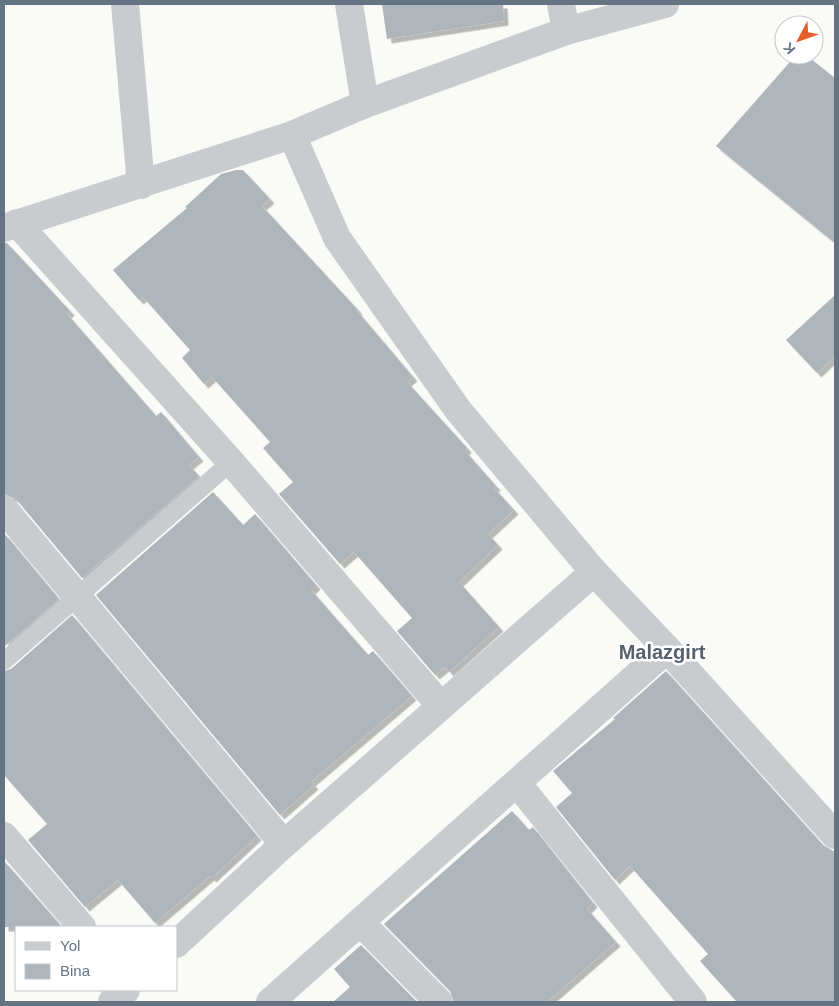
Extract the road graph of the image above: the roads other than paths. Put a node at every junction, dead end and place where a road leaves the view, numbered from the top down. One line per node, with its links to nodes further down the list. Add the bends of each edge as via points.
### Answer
1 (125, 4): 8 (street)
2 (350, 4): 6 (street)
3 (562, 4): 5 (street)
4 (665, 4): 5 (street)
5 (566, 31): 6 (street)
6 (365, 104): 7 (street)
7 (292, 135): 8 (street); 12 (street, via 337,238 458,410)
8 (141, 184): 9 (street)
9 (11, 226): 10 (street)
10 (231, 462): 13 (lane); 16 (street)
11 (4, 508): 13 (street)
12 (594, 572): 14 (street); 16 (street)
13 (77, 597): 15 (lane); 20 (street)
14 (668, 649): 17 (street); 18 (street)
15 (4, 661)
16 (441, 706): 20 (street)
17 (517, 783): 21 (street); 28 (street)
18 (835, 835)
19 (4, 836): 22 (street)
20 (284, 844): 23 (street)
21 (360, 922): 26 (street); 27 (street)
22 (81, 926)
23 (178, 942)
24 (125, 991): 25 (street)
25 (112, 1002)
26 (270, 1002)
27 (439, 1002)
28 (694, 1002)

